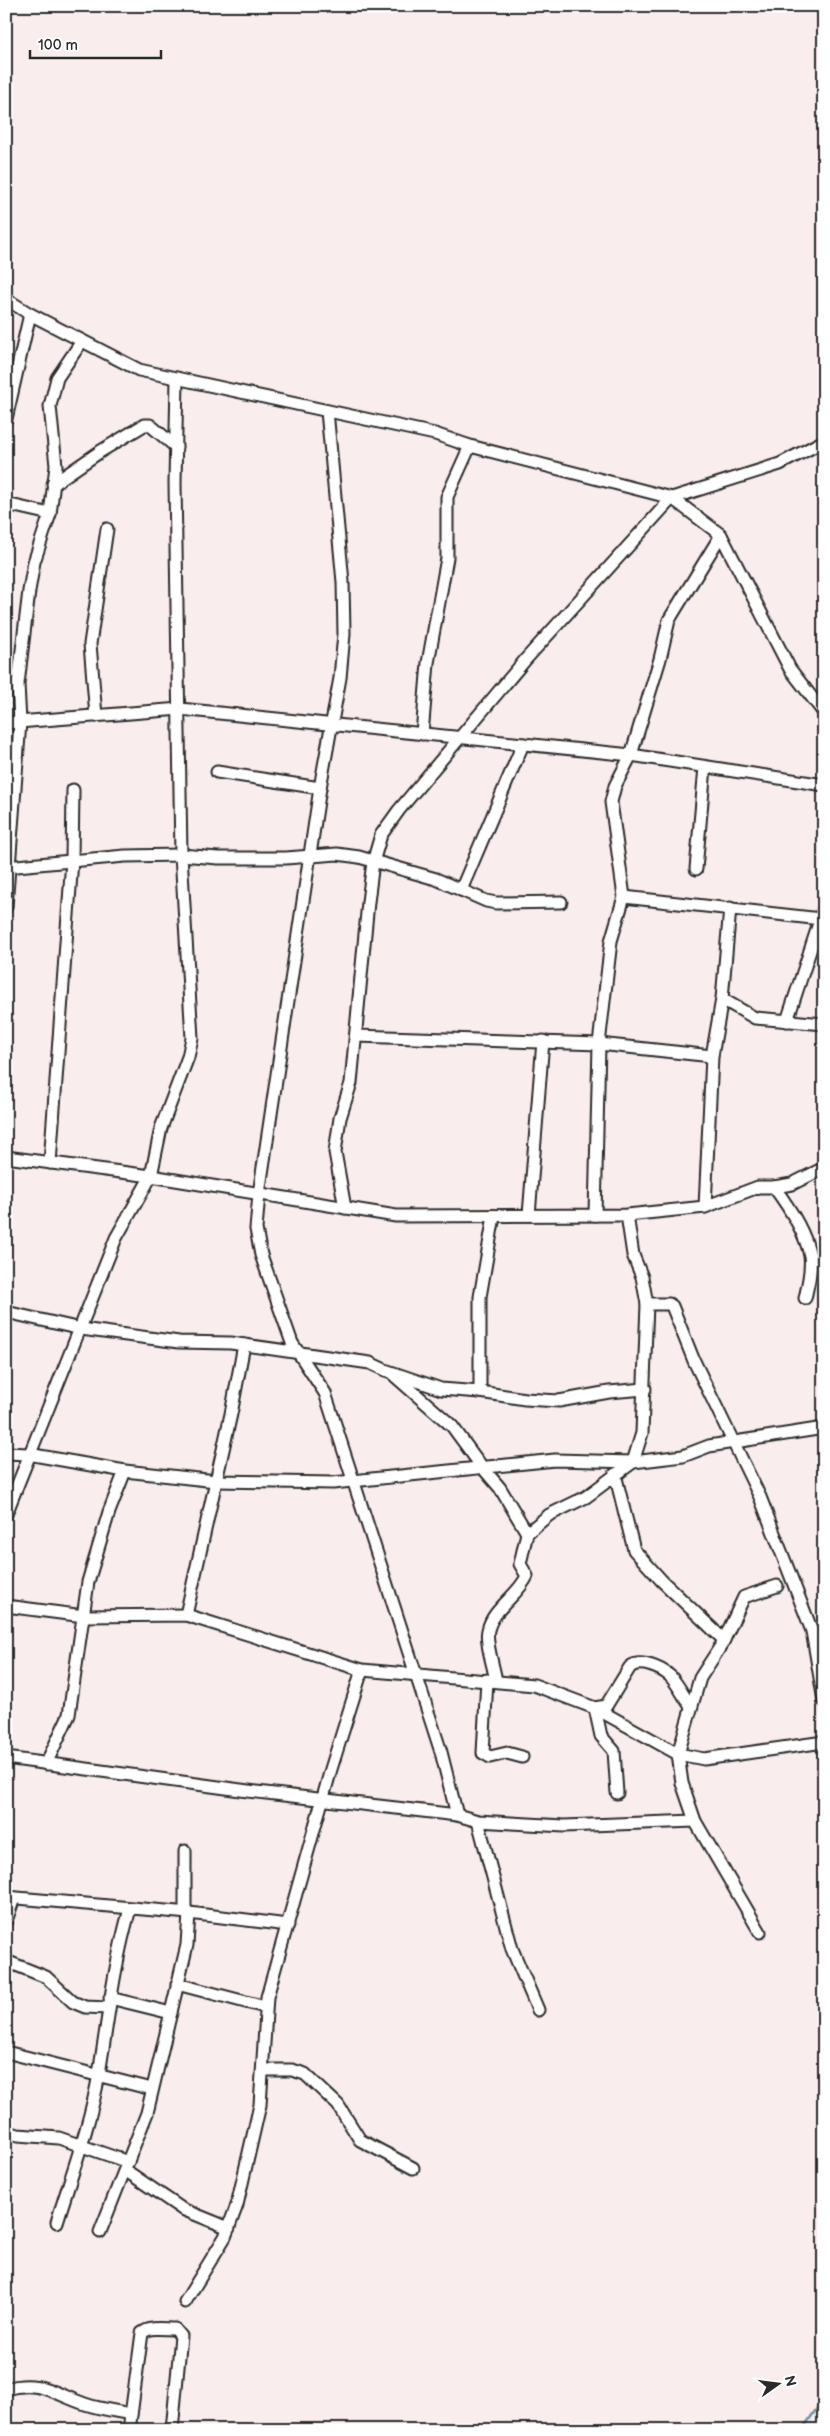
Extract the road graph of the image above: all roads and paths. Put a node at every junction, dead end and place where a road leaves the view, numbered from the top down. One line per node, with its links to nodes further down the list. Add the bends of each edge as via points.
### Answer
1 (6, 299): 2 (street)
2 (30, 314): 3 (street); 6 (street)
3 (82, 341): 4 (street, via 139,370); 10 (street, via 57,378 50,406 56,466)
4 (177, 378): 5 (street); 9 (street)
5 (327, 411): 8 (street, via 435,434); 21 (street, via 343,582 344,634)
6 (6, 419)
7 (824, 441): 11 (street, via 780,464)
8 (470, 446): 11 (street); 22 (street, via 448,498 447,558 428,663)
9 (176, 447): 10 (street, via 150,425 144,425); 16 (street)
10 (53, 484): 13 (street)
11 (672, 498): 15 (street); 23 (street, via 526,659)
12 (6, 504): 13 (street)
13 (50, 514): 19 (street, via 34,562 29,591 18,684)
14 (107, 529): 18 (street, via 90,644)
15 (721, 535): 17 (street, via 790,669); 25 (street, via 669,620)
16 (180, 709): 18 (street); 21 (street); 31 (street)
17 (824, 713)
18 (96, 716): 19 (street)
19 (20, 722): 20 (street); 35 (street)
20 (6, 723)
21 (332, 725): 22 (street); 29 (street)
22 (422, 734): 23 (street)
23 (460, 738): 24 (street); 34 (street, via 381,835)
24 (523, 744): 25 (street); 37 (street)
25 (631, 755): 26 (street); 38 (street, via 615,786 611,802)
26 (705, 767): 28 (street); 36 (street)
27 (216, 772): 29 (street)
28 (824, 785)
29 (320, 788): 32 (street)
30 (73, 790): 33 (street)
31 (180, 855): 32 (street, via 218,858); 33 (street); 53 (street, via 192,1038 161,1128)
32 (312, 856): 34 (street, via 337,854); 55 (street)
33 (72, 860): 35 (street); 51 (street)
34 (373, 862): 37 (street, via 436,879); 46 (street)
35 (8, 867): 40 (street)
36 (696, 869)
37 (461, 890): 39 (street, via 496,904)
38 (624, 898): 41 (street); 48 (street, via 611,941)
39 (561, 902)
40 (6, 906)
41 (730, 908): 42 (street); 43 (street)
42 (823, 916): 44 (street)
43 (722, 999): 44 (street, via 755,1018); 49 (street)
44 (787, 1021): 45 (street)
45 (824, 1024)
46 (356, 1036): 47 (street); 57 (street, via 351,1083 340,1118 336,1152)
47 (543, 1041): 48 (street); 61 (street)
48 (599, 1044): 49 (street); 58 (street)
49 (712, 1056): 56 (street)
50 (6, 1156): 51 (street)
51 (50, 1163): 53 (street)
52 (824, 1168): 54 (street, via 792,1184)
53 (151, 1176): 55 (street); 65 (street, via 116,1238)
54 (774, 1187): 56 (street, via 758,1187); 62 (street, via 789,1206 810,1256)
55 (259, 1194): 57 (street); 67 (street, via 256,1229 261,1255 292,1343)
56 (705, 1206): 59 (street)
57 (345, 1208): 60 (street, via 396,1216)
58 (595, 1215): 59 (street); 61 (street)
59 (627, 1215): 63 (street, via 633,1255 642,1277)
60 (494, 1216): 61 (street); 70 (street, via 480,1297)
61 (529, 1216)
62 (805, 1298)
63 (647, 1304): 69 (street); 72 (street, via 672,1306)
64 (6, 1312): 65 (street)
65 (81, 1329): 66 (street, via 179,1342); 74 (street)
66 (244, 1345): 67 (street); 79 (street)
67 (299, 1352): 68 (street, via 370,1363); 80 (street, via 325,1393)
68 (392, 1373): 70 (street, via 441,1389); 76 (street, via 452,1426)
69 (645, 1389): 70 (street, via 560,1401); 75 (street, via 642,1433)
70 (480, 1392)
71 (824, 1428): 72 (street)
72 (733, 1442): 75 (street, via 709,1446 683,1456); 91 (street, via 760,1497 812,1631)
73 (6, 1453): 74 (street)
74 (28, 1454): 77 (street); 81 (street)
75 (633, 1462): 76 (street, via 555,1460); 78 (street)
76 (482, 1467): 80 (street); 82 (street, via 500,1488)
77 (125, 1471): 79 (street); 86 (street, via 88,1582)
78 (615, 1474): 82 (street, via 586,1497 549,1515); 87 (street, via 634,1550)
79 (216, 1481): 80 (street); 85 (street)
80 (354, 1482): 89 (street)
81 (6, 1514)
82 (527, 1533): 90 (street, via 520,1564 527,1576 496,1615 488,1631)
83 (777, 1586): 87 (street, via 744,1597)
84 (6, 1606): 86 (street)
85 (186, 1615): 86 (street); 88 (street)
86 (84, 1616): 98 (street, via 69,1715)
87 (724, 1640): 92 (street, via 700,1678)
88 (362, 1670): 89 (street); 100 (street)
89 (416, 1676): 90 (street); 101 (street)
90 (492, 1680): 93 (street, via 541,1687); 96 (street, via 483,1753 490,1757 507,1754)
91 (824, 1701)
92 (691, 1706): 93 (street, via 670,1677 644,1663 635,1663 606,1706); 95 (street)
93 (595, 1708): 95 (street); 99 (street, via 601,1736 614,1751)
94 (824, 1742): 95 (street, via 704,1759)
95 (678, 1754): 103 (street, via 682,1783)
96 (522, 1757)
97 (6, 1758): 98 (street)
98 (46, 1764): 100 (street)
99 (617, 1793)
100 (322, 1799): 101 (street); 109 (street)
101 (457, 1815): 102 (street)
102 (478, 1821): 103 (street, via 564,1826); 115 (street, via 512,1949)
103 (695, 1821): 110 (street)
104 (185, 1851): 107 (street)
105 (10, 1898): 106 (street); 108 (street)
106 (130, 1909): 107 (street); 113 (street, via 118,1951)
107 (187, 1913): 109 (street); 112 (street, via 187,1945)
108 (6, 1921)
109 (288, 1925): 114 (street)
110 (760, 1932)
111 (6, 1961): 113 (street, via 46,1977 73,2002 85,2007)
112 (177, 1984): 114 (street); 116 (street)
113 (109, 2003): 116 (street); 119 (street)
114 (265, 2007): 118 (street)
115 (538, 2010)
116 (171, 2013): 120 (street)
117 (6, 2052): 119 (street)
118 (264, 2070): 124 (street, via 292,2070 305,2074 338,2105 360,2140); 126 (street, via 260,2104)
119 (98, 2075): 120 (street); 122 (street)
120 (152, 2089): 123 (street, via 147,2113)
121 (6, 2131): 122 (street, via 59,2138)
122 (82, 2147): 123 (street); 125 (street)
123 (126, 2166): 126 (street, via 182,2209); 127 (street)
124 (413, 2168)
125 (57, 2222)
126 (229, 2228): 128 (street)
127 (100, 2232)
128 (185, 2302)
129 (6, 2389): 130 (street, via 31,2384 83,2403)
130 (131, 2414): 131 (street); 132 (street, via 142,2333 147,2329 175,2330 181,2336)
131 (129, 2430)
132 (172, 2430)

